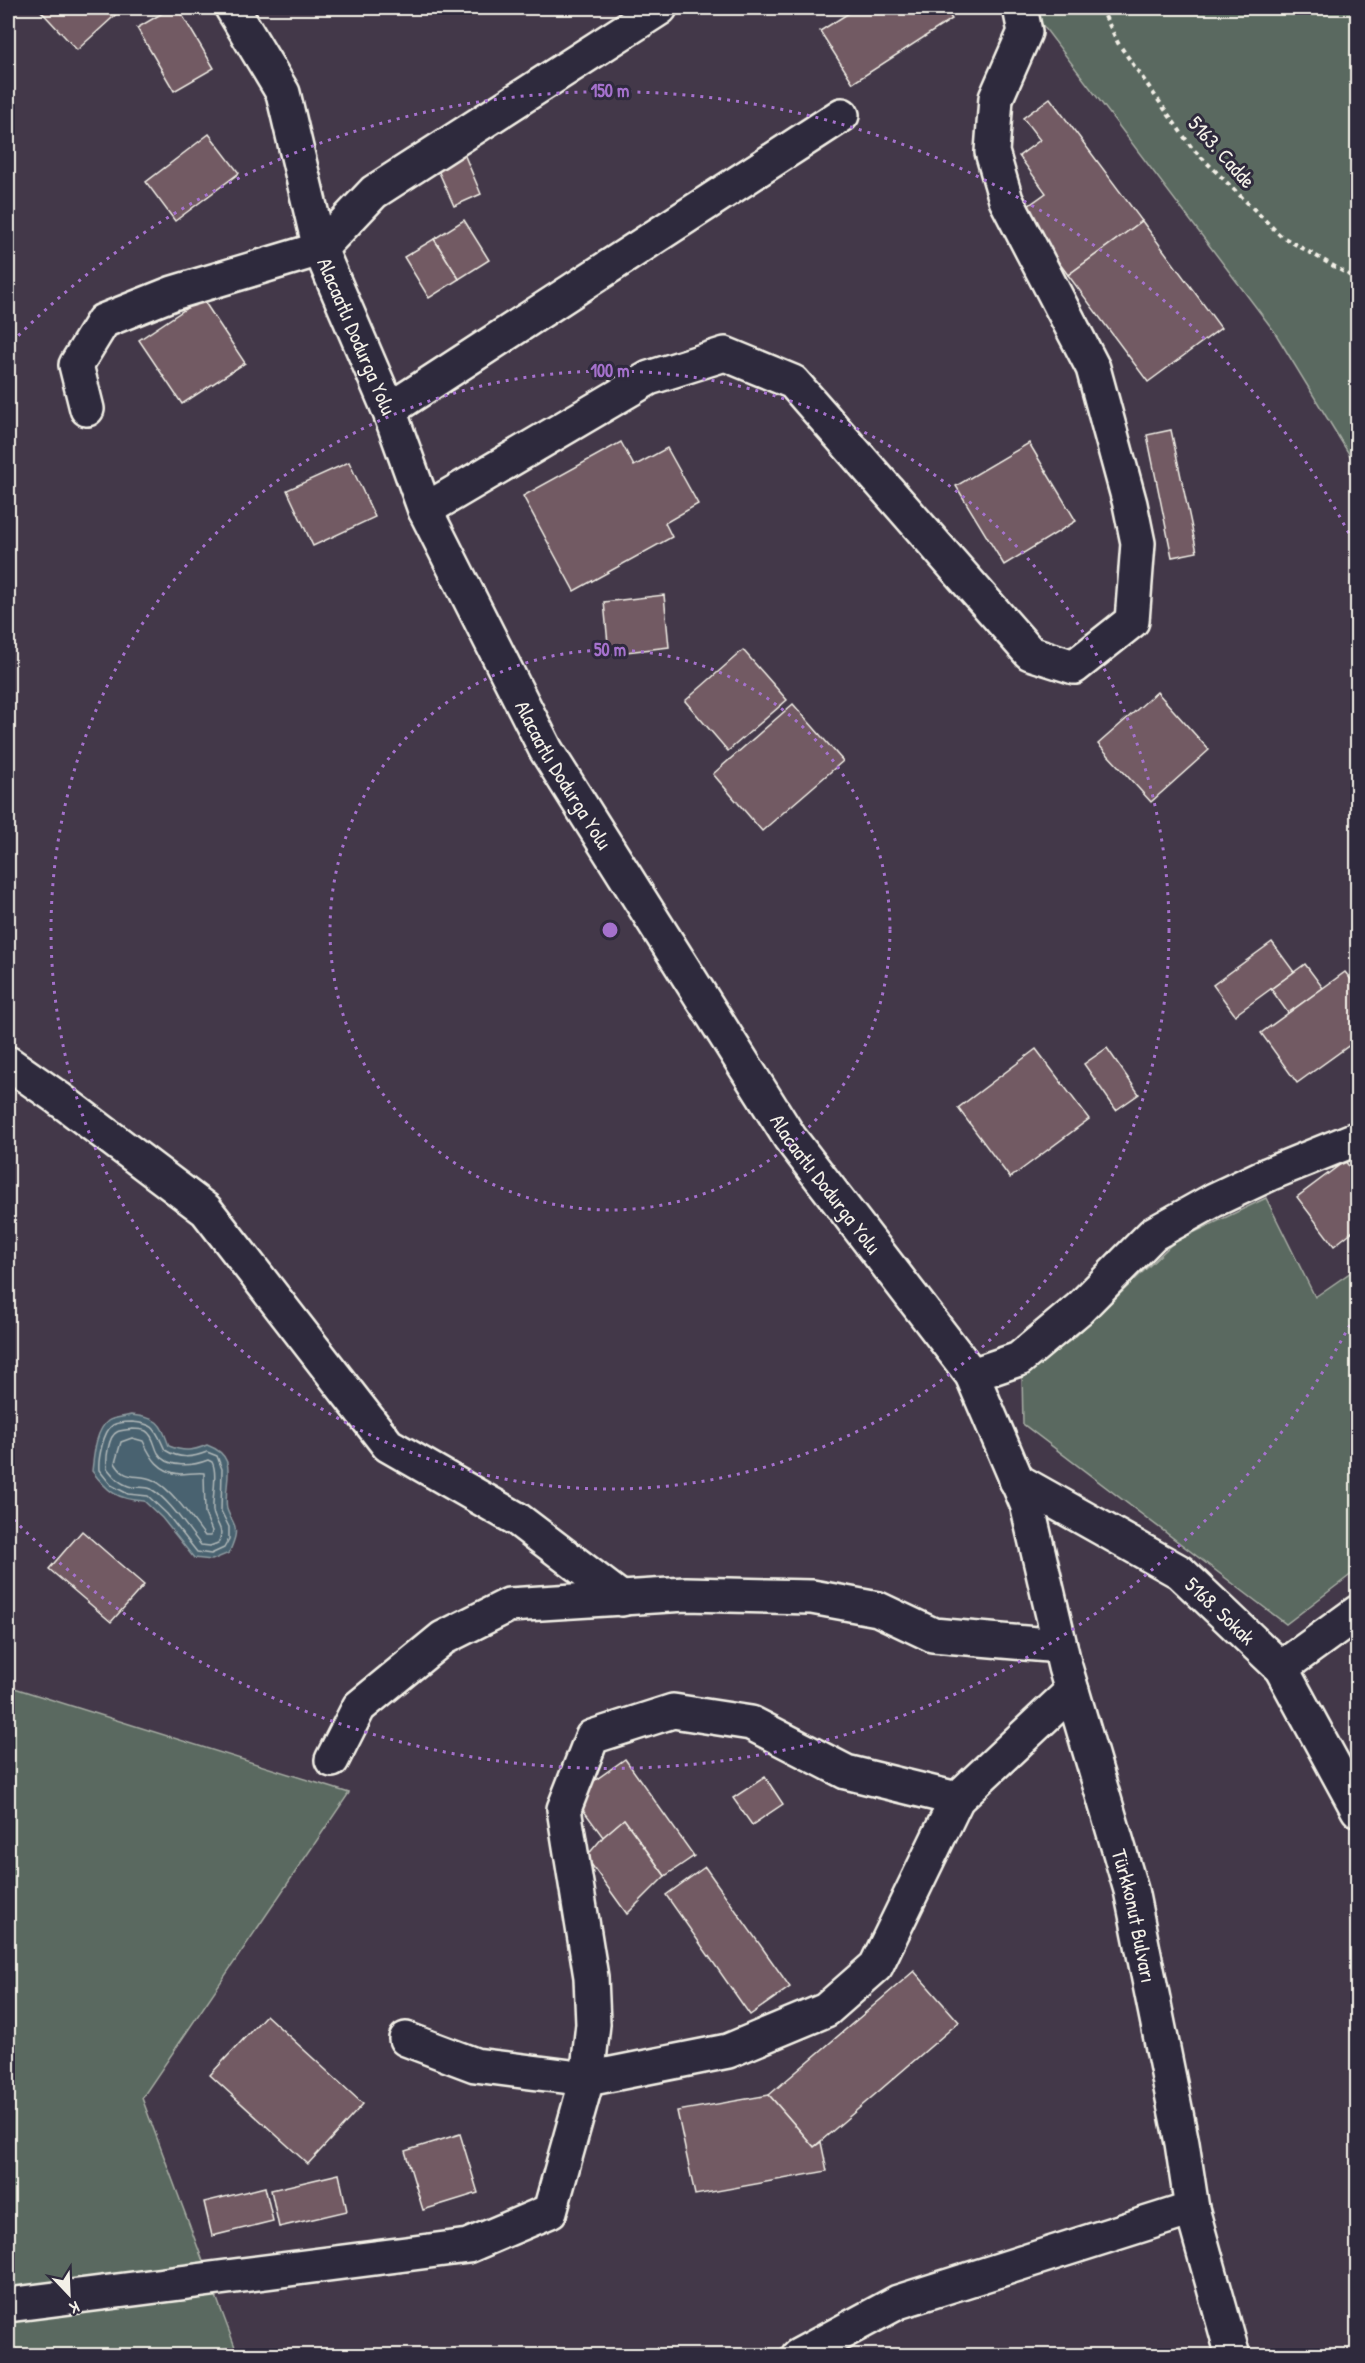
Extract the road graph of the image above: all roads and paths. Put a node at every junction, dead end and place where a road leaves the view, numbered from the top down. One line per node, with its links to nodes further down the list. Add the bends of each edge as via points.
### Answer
1 (232, 8): 6 (street, Alacaatlı Dodurga Yolu, via 283,93)
2 (660, 8): 6 (street, via 374,192)
3 (1020, 8): 10 (street, via 1025,32 996,98 992,152 1006,200 1093,368 1138,543 1132,621 1074,667 1030,653 793,382 725,354 649,378)
4 (1101, 8): 7 (path, 5163. Cadde, via 1118,43 1192,148 1281,236)
5 (842, 115): 9 (street)
6 (320, 249): 8 (street, via 173,293 103,321 76,365); 9 (street, Alacaatlı Dodurga Yolu)
7 (1358, 280)
8 (87, 409)
9 (389, 410): 10 (street, Alacaatlı Dodurga Yolu)
10 (425, 510): 13 (street, Alacaatlı Dodurga Yolu, via 546,750 790,1138)
11 (8, 1063): 15 (street, via 206,1210 388,1445 517,1519)
12 (1358, 1138): 13 (street, via 1214,1200 1153,1234 1080,1308 1019,1359)
13 (972, 1375): 14 (street, Alacaatlı Dodurga Yolu)
14 (1016, 1480): 17 (street, Türkkonut Bulvarı, via 1027,1504); 18 (street, 5168. Sokak, via 1180,1572)
15 (622, 1599): 17 (street, via 686,1594 812,1597 878,1609 933,1635); 20 (street, via 509,1605 442,1638 359,1707)
16 (1358, 1612): 18 (street)
17 (1060, 1646): 19 (street, Türkkonut Bulvarı)
18 (1281, 1668): 22 (street, 5168. Sokak)
19 (1072, 1691): 21 (street); 25 (street, Türkkonut Bulvarı, via 1131,1890)
20 (332, 1760)
21 (957, 1799): 24 (street, via 876,1966 826,2010 728,2052); 24 (street, via 846,1772 751,1723 673,1711 592,1737 564,1809 591,1977 593,2024)
22 (1358, 1810)
23 (406, 2039): 24 (street, via 475,2065)
24 (586, 2079): 26 (street, via 550,2211 468,2246)
25 (1192, 2209): 27 (street, via 898,2302); 28 (street, Türkkonut Bulvarı)
26 (8, 2305)
27 (798, 2355)
28 (1233, 2355)

